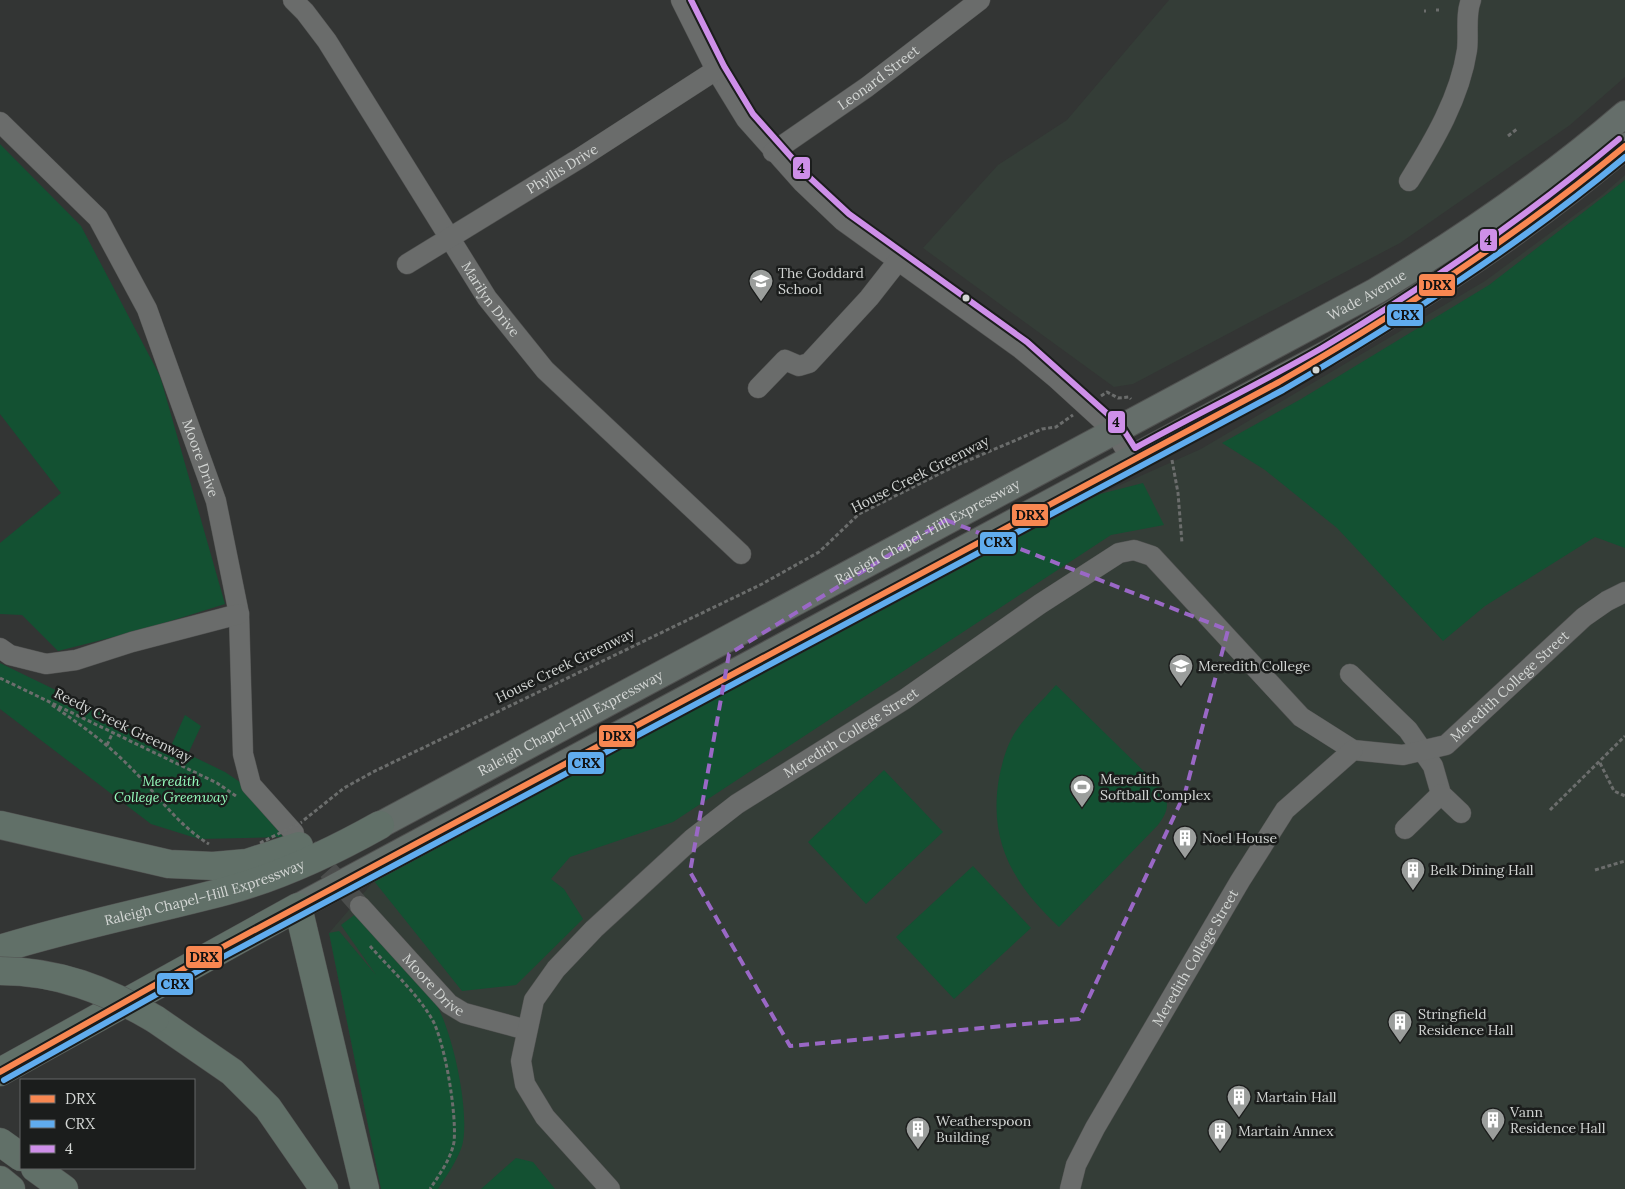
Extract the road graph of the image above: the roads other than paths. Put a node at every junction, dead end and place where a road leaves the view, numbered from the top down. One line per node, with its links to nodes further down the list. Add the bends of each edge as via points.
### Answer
1 (293, 0): 11 (street, Marilyn Drive, via 327,41)
2 (681, 0): 5 (street)
3 (980, 0): 9 (street, Leonard Street, via 867,88)
4 (1471, 0): 10 (street, via 1467,50 1460,78 1435,140)
5 (716, 70): 9 (street, via 746,119); 11 (street, Phyllis Drive)
6 (1625, 114): 15 (main road, Wade Avenue, via 1567,162 1447,248 1376,291)
7 (0, 122): 19 (street, Moore Drive, via 98,218 146,309 216,501)
8 (1625, 146): 16 (main road, Wade Avenue, via 1525,224 1431,290 1287,377)
9 (773, 152): 12 (street, via 843,221)
10 (1409, 181)
11 (451, 238): 13 (street, Phyllis Drive); 17 (street, Marilyn Drive, via 488,298 545,370)
12 (898, 262): 14 (street, via 809,363 799,366 784,360); 15 (street, via 1021,349)
13 (407, 264)
14 (758, 388)
15 (1115, 432): 16 (street); 26 (main road, Raleigh Chapel–Hill Expressway)
16 (1132, 460): 31 (main road)
17 (741, 554)
18 (1625, 592): 23 (street, Meredith College Street, via 1584,617 1446,745)
19 (239, 614): 20 (street, via 76,660 46,664 10,655); 28 (street, Moore Drive, via 243,754 251,784)
20 (0, 648)
21 (1350, 674): 23 (street, via 1408,730)
22 (1353, 750): 23 (street, Meredith College Street, via 1402,755); 34 (street, Meredith College Street, via 1301,717 1152,556 1134,550 1119,553 905,699 737,804 692,839 594,929 556,970 534,1000); 45 (street, Meredith College Street, via 1285,810 1095,1128 1076,1165)
23 (1421, 751): 24 (street, via 1433,766)
24 (1441, 794): 25 (street); 29 (street)
25 (1461, 813)
26 (380, 824): 27 (highway, via 247,862 213,866 169,864); 32 (highway, Raleigh Chapel–Hill Expressway, via 355,839 270,876)
27 (0, 825)
28 (298, 827)
29 (1406, 829)
30 (360, 906): 34 (street, Moore Drive, via 449,1004 464,1013)
31 (298, 907): 35 (highway); 43 (highway)
32 (0, 949)
33 (0, 971): 42 (highway, bridge, via 61,977 130,1004 155,1019 232,1072 268,1108)
34 (528, 1030): 44 (street, Meredith College Street, via 521,1061 525,1084 545,1117)
35 (0, 1072)
36 (0, 1142): 37 (highway)
37 (20, 1157)
38 (36, 1169): 41 (highway)
39 (0, 1180): 40 (highway)
40 (10, 1189)
41 (64, 1189)
42 (324, 1189)
43 (365, 1189)
44 (610, 1189)
45 (1070, 1189)

